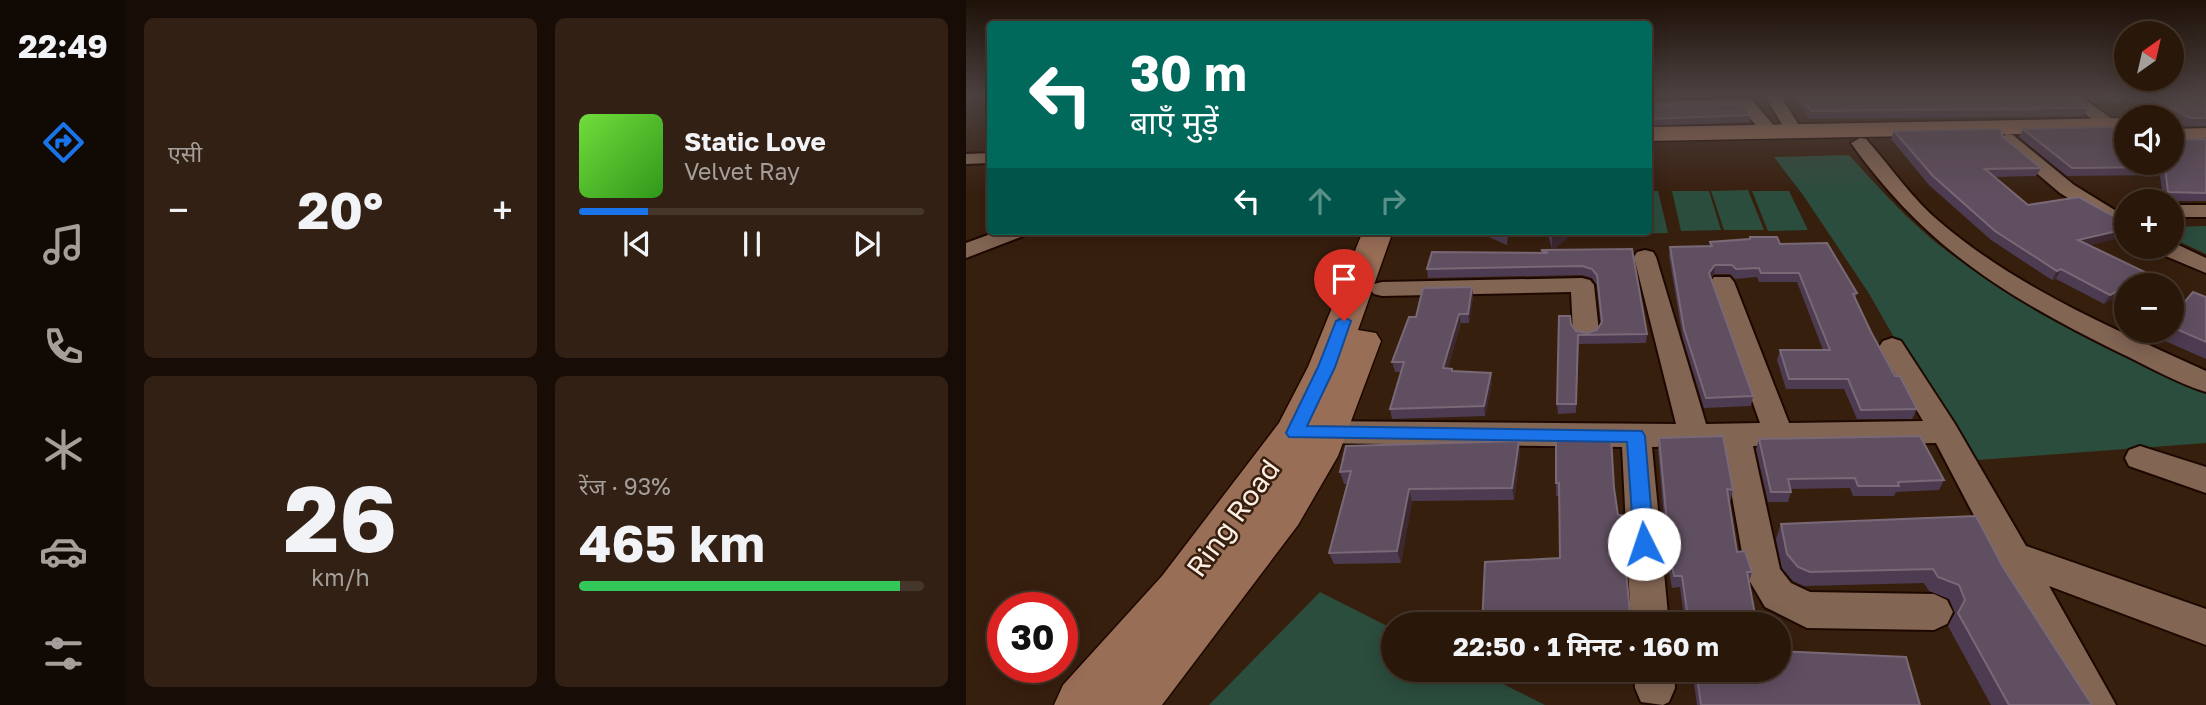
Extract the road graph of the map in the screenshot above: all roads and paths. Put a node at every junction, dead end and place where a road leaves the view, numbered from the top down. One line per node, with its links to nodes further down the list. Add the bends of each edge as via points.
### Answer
1 (1768, 129): 4 (street)
2 (1793, 129): 5 (street)
3 (2114, 131): 5 (street)
4 (1770, 132): 5 (street); 7 (street)
5 (1795, 132)
6 (2114, 132): 10 (street)
7 (1652, 134)
8 (2206, 135): 9 (street)
9 (2184, 136)
10 (2007, 139): 11 (street); 18 (street)
11 (1860, 143): 12 (street); 31 (street, via 1932,226 1990,270 2066,317)
12 (1652, 145)
13 (987, 158): 14 (street)
14 (966, 159)
15 (2206, 211): 17 (street)
16 (2114, 212): 18 (street)
17 (2184, 212)
18 (2102, 213): 19 (street)
19 (2114, 220)
20 (1008, 235): 23 (street)
21 (1376, 235): 32 (street, Ring Road, via 1326,367)
22 (1400, 235): 28 (street, Ring Road)
23 (966, 250)
24 (2184, 256): 26 (street)
25 (1645, 257): 35 (street)
26 (2206, 266)
27 (1722, 282): 34 (street)
28 (1382, 289): 29 (street, via 1582,285); 32 (street, Ring Road)
29 (1586, 332)
30 (1892, 347): 33 (street)
31 (2206, 382)
32 (1312, 432): 37 (street); 44 (street, Ring Road); 45 (street, Ring Road, via 1317,456 1282,511)
33 (1945, 432): 34 (street); 40 (street)
34 (1778, 433): 36 (street)
35 (1694, 435): 36 (street); 37 (street)
36 (1736, 435): 42 (street, via 1763,575 1778,595 1807,610)
37 (1636, 436): 41 (street)
38 (2140, 458): 39 (street)
39 (2206, 480)
40 (2014, 557): 43 (street); 46 (street)
41 (1649, 612)
42 (1934, 612)
43 (2206, 627)
44 (1083, 705)
45 (1126, 705)
46 (2095, 705)

